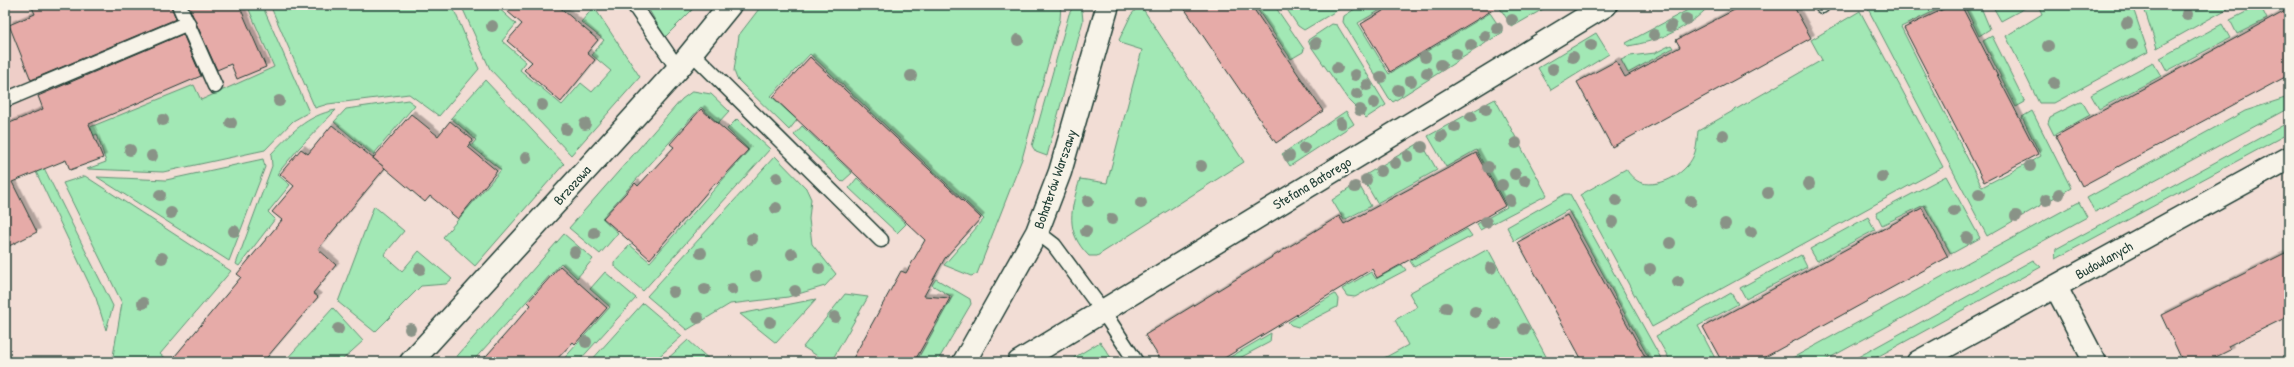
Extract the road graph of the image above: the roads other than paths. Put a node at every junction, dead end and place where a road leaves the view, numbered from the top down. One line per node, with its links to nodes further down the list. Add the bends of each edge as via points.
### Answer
1 (179, 5): 6 (lane)
2 (634, 5): 7 (lane)
3 (730, 5): 7 (street, Brzozowa)
4 (1108, 5): 11 (street, Bohaterów Warszawy, via 1060,172)
5 (1606, 5): 14 (street, Stefana Batorego)
6 (188, 23): 8 (lane); 9 (lane)
7 (685, 61): 12 (lane); 15 (street, Brzozowa)
8 (215, 86)
9 (5, 100)
10 (2289, 158): 13 (street, Budowlanych)
11 (1037, 232): 14 (lane, via 1054,245); 16 (street, Bohaterów Warszawy)
12 (881, 240)
13 (2056, 287): 19 (street, Budowlanych); 20 (street)
14 (1102, 310): 17 (street, Stefana Batorego); 18 (lane)
15 (411, 362)
16 (964, 362)
17 (1019, 362)
18 (1136, 362)
19 (1918, 362)
20 (2095, 362)

